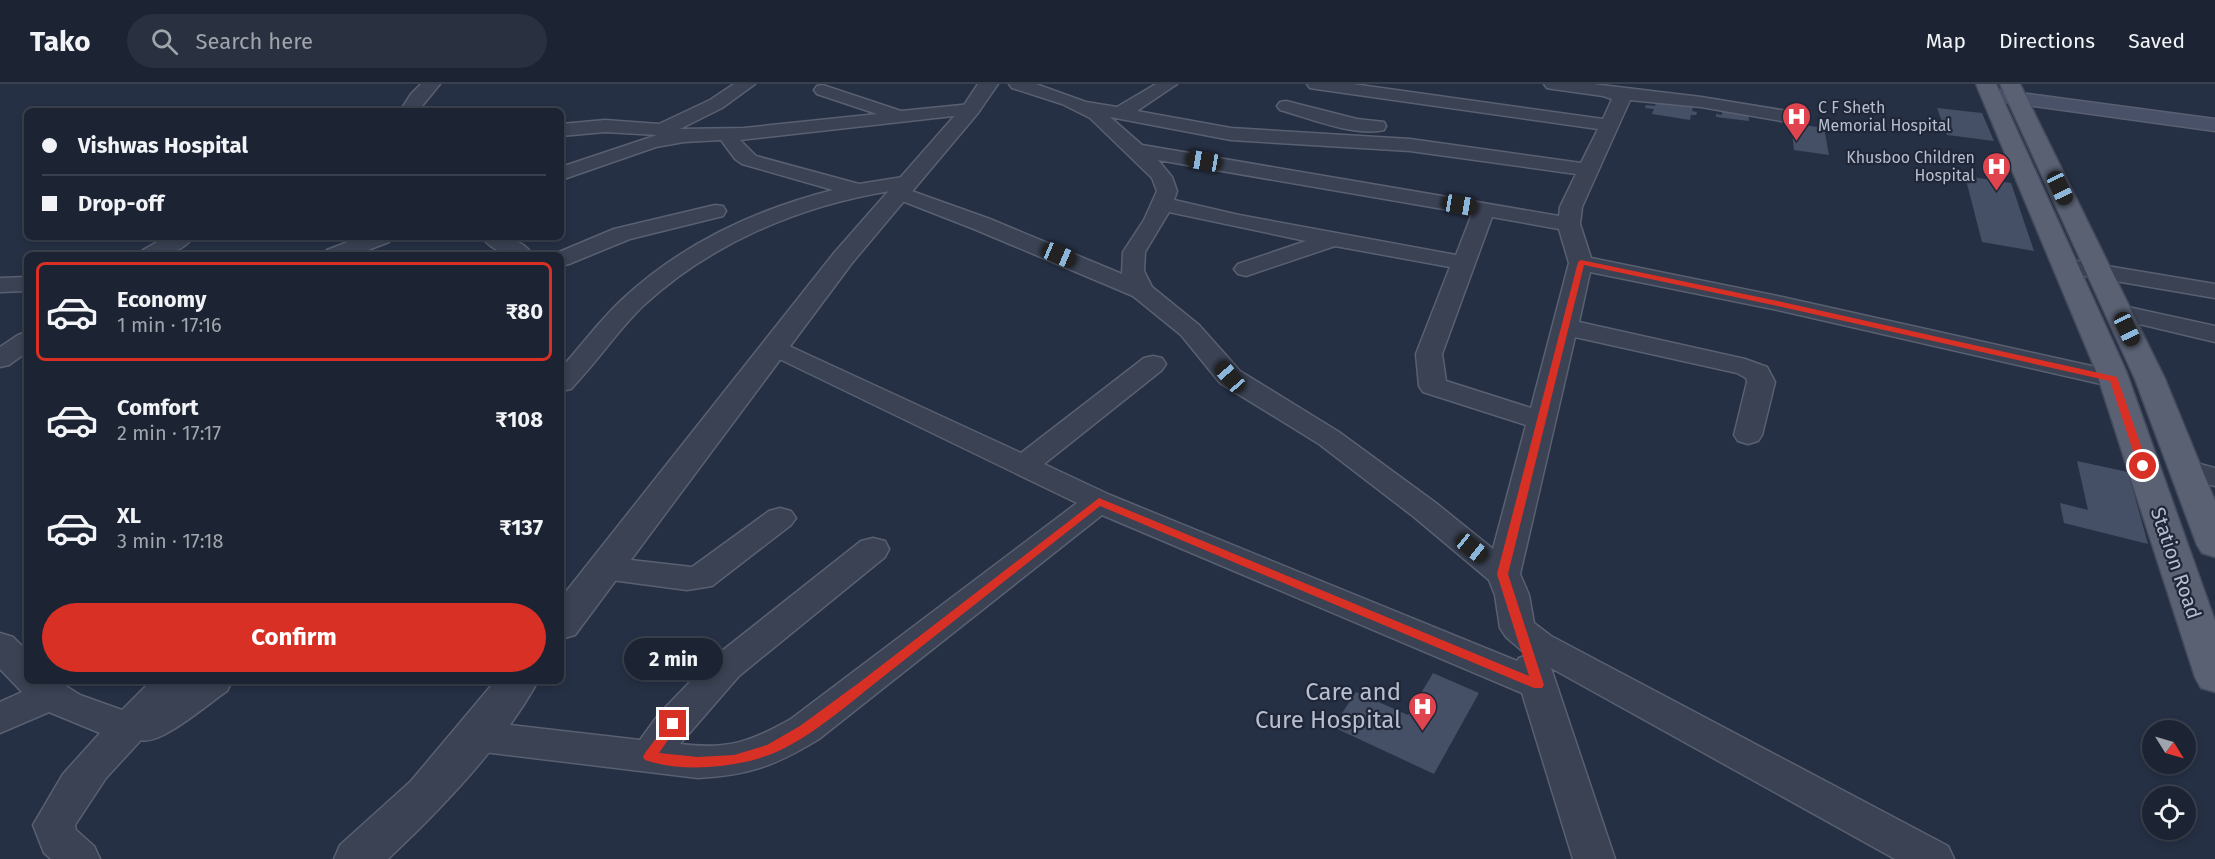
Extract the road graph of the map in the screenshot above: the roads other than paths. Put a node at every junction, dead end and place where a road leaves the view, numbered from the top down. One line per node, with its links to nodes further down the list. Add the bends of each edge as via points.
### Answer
1 (431, 84): 13 (street)
2 (746, 84): 23 (street, via 716,105)
3 (988, 84): 15 (street)
4 (1168, 84): 16 (street)
5 (1316, 84): 20 (street)
6 (1553, 84): 9 (street)
7 (1036, 86): 11 (street)
8 (823, 90): 18 (street)
9 (1614, 93): 17 (street); 20 (street, via 1622,97)
10 (2003, 95): 21 (main road); 25 (main road); 49 (main road, Station Road); 51 (main road, Station Road)
11 (1085, 106): 16 (street); 29 (street)
12 (1286, 106): 24 (street, via 1356,125)
13 (411, 108)
14 (593, 109): 19 (street, via 620,114)
15 (971, 110): 18 (street); 33 (street)
16 (1120, 113): 30 (street, via 1231,135 1410,145)
17 (1787, 116)
18 (904, 117): 26 (street)
19 (620, 124): 22 (street); 23 (street)
20 (1608, 125): 31 (street)
21 (2215, 125)
22 (564, 130)
23 (662, 130): 27 (street)
24 (1438, 130)
25 (2215, 132)
26 (726, 134): 27 (street); 34 (street, via 749,160)
27 (684, 136): 32 (street, via 652,142)
28 (1500, 140): 30 (street)
29 (1135, 150): 35 (street, via 1162,177 1167,191); 36 (street)
30 (1527, 161): 31 (street)
31 (1588, 170): 38 (street, via 1570,207)
32 (564, 173)
33 (904, 187): 34 (street); 54 (street); 60 (street)
34 (859, 191): 63 (street, via 814,201 774,216 683,264 635,300)
35 (1162, 204): 39 (street); 54 (street, via 1134,252 1132,271)
36 (1484, 210): 38 (street); 47 (street)
37 (716, 211): 46 (street, via 622,234)
38 (1569, 224): 48 (street)
39 (1334, 239): 47 (street); 50 (street)
40 (177, 240): 43 (street)
41 (373, 240): 44 (street)
42 (498, 240): 45 (street)
43 (156, 252)
44 (343, 252)
45 (517, 252)
46 (564, 258)
47 (1464, 262): 65 (street, via 1429,354 1433,386)
48 (1581, 262): 57 (street); 64 (street)
49 (2065, 266): 51 (street); 64 (main road, Station Road)
50 (1246, 269)
51 (2100, 272): 55 (street); 56 (main road, Station Road)
52 (24, 284): 53 (street)
53 (0, 285)
54 (1142, 291): 75 (street, via 1190,330 1230,377 1329,438)
55 (2215, 291)
56 (2119, 312): 58 (street); 68 (main road, Station Road)
57 (1565, 327): 65 (street); 66 (street, via 1745,367 1758,374 1761,382)
58 (2215, 334)
59 (24, 342): 61 (street)
60 (774, 347): 67 (street); 74 (street)
61 (0, 359)
62 (1153, 364): 67 (street)
63 (564, 379)
64 (2114, 379): 80 (main road, Station Road)
65 (1541, 421): 75 (street)
66 (1748, 435)
67 (1022, 467): 70 (street)
68 (2185, 469): 69 (street); 72 (main road, Station Road)
69 (2215, 477)
70 (1099, 502): 85 (street); 90 (street, via 864,685 771,749 734,760 698,762)
71 (780, 518): 74 (street, via 700,578)
72 (2215, 545)
73 (873, 549): 90 (street, via 726,667 673,724)
74 (604, 568): 76 (street)
75 (1503, 574): 77 (street, via 1512,595)
76 (564, 621)
77 (1518, 628): 85 (street); 94 (street, via 1564,660)
78 (0, 646): 79 (street)
79 (24, 671)
80 (2215, 677)
81 (36, 684): 86 (street); 87 (street, via 67,706)
82 (171, 684): 87 (street)
83 (210, 684): 89 (street)
84 (516, 684): 88 (street)
85 (1538, 685): 93 (street)
86 (0, 718)
87 (130, 728): 89 (street)
88 (476, 736): 90 (street); 91 (street)
89 (102, 757): 92 (street, via 62,808 54,825 58,840)
90 (649, 757)
91 (369, 856)
92 (79, 859)
93 (1594, 859)
94 (1933, 859)

